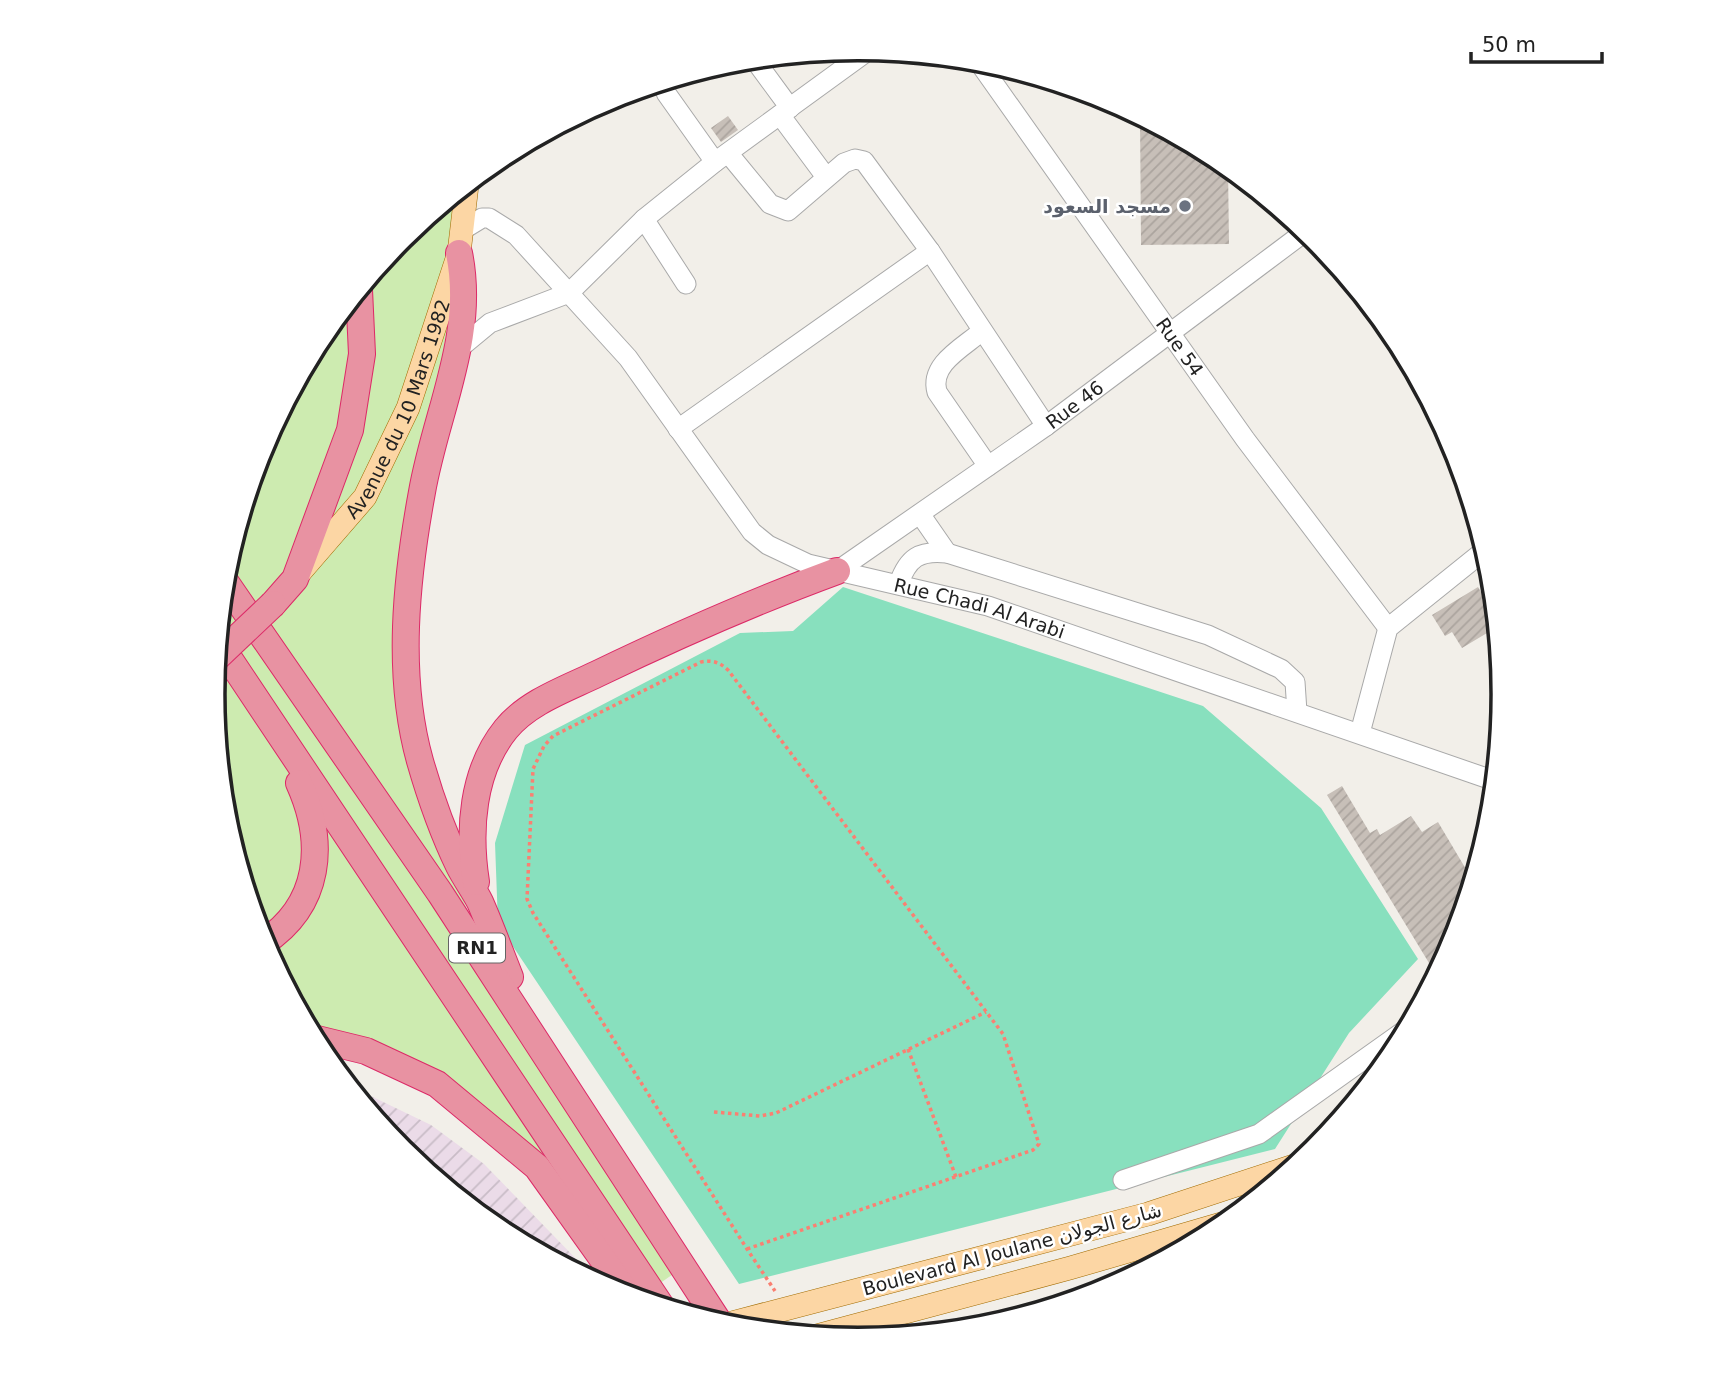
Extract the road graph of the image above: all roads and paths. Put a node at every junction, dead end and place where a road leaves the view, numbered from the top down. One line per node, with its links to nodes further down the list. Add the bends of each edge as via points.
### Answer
1 (854, 61): 5 (street)
2 (760, 69): 5 (street)
3 (988, 74): 17 (street, Rue 54)
4 (666, 93): 6 (street)
5 (785, 111): 6 (street); 7 (street)
6 (722, 158): 7 (street, via 781,211 793,208); 9 (street)
7 (826, 177): 12 (street, via 844,163 864,161)
8 (466, 198): 11 (main road, Avenue du 10 Mars 1982)
9 (644, 219): 13 (street); 14 (street)
10 (1297, 238): 17 (street, Rue 46)
11 (462, 241): 14 (street, Rue Chadi Al Arabi, via 482,218 503,224); 18 (highway); 26 (main road, Avenue du 10 Mars 1982, via 408,408 365,497)
12 (930, 251): 16 (street); 20 (street)
13 (686, 284)
14 (569, 293): 18 (street, via 490,323); 20 (street, Rue Chadi Al Arabi, via 628,358)
15 (360, 304): 26 (highway, via 362,354 350,430)
16 (982, 331): 19 (street); 21 (street, via 941,366 934,382)
17 (1172, 334): 19 (street, Rue 46); 29 (street, Rue 54)
18 (461, 347): 36 (highway, via 422,490 410,571 407,671 422,767 459,866)
19 (1046, 426): 21 (street, Rue 46)
20 (678, 429): 25 (street, Rue Chadi Al Arabi, via 752,532 786,555)
21 (988, 466): 22 (street, Rue 46)
22 (920, 514): 23 (street); 25 (street, Rue 46)
23 (947, 553): 27 (street, via 918,554 906,564); 32 (street, via 1208,635 1254,655 1295,682)
24 (1476, 557): 29 (street)
25 (837, 571): 27 (street, Rue Chadi Al Arabi); 36 (highway, via 756,601 622,662 542,701 509,726 488,760 474,808 472,852)
26 (295, 579): 30 (highway, Avenue du 10 Mars 1982, bridge)
27 (900, 583): 32 (street, Rue Chadi Al Arabi, via 988,606)
28 (233, 593): 39 (highway, RN1)
29 (1388, 628): 34 (street)
30 (226, 648)
31 (226, 654): 33 (highway, RN1)
32 (1297, 712): 34 (street, Rue Chadi Al Arabi)
33 (269, 718): 37 (highway, via 309,806 317,857 300,909); 50 (highway, RN1)
34 (1360, 733): 35 (street, Rue Chadi Al Arabi)
35 (1486, 779)
36 (480, 901): 39 (highway)
37 (273, 937)
38 (986, 1012): 42 (path); 45 (path, via 1003,1034 1039,1144); 48 (path, via 719,662 701,662 554,736 533,769 527,899)
39 (530, 1027): 52 (highway, RN1)
40 (328, 1042): 49 (highway, via 366,1051 437,1084 537,1167)
41 (1388, 1042): 46 (street, via 1259,1134)
42 (908, 1049): 43 (path, via 776,1113); 45 (path)
43 (714, 1112)
44 (1274, 1173): 51 (main road, Boulevard Al Joulane شارع الجولان, via 1148,1214)
45 (956, 1177): 48 (path)
46 (1123, 1180)
47 (1192, 1233): 54 (main road, Boulevard Al Joulane شارع الجولان)
48 (747, 1249): 51 (path)
49 (618, 1281)
50 (653, 1294)
51 (775, 1300): 53 (main road, Boulevard Al Joulane شارع الجولان)
52 (714, 1311)
53 (738, 1317)
54 (848, 1328)

